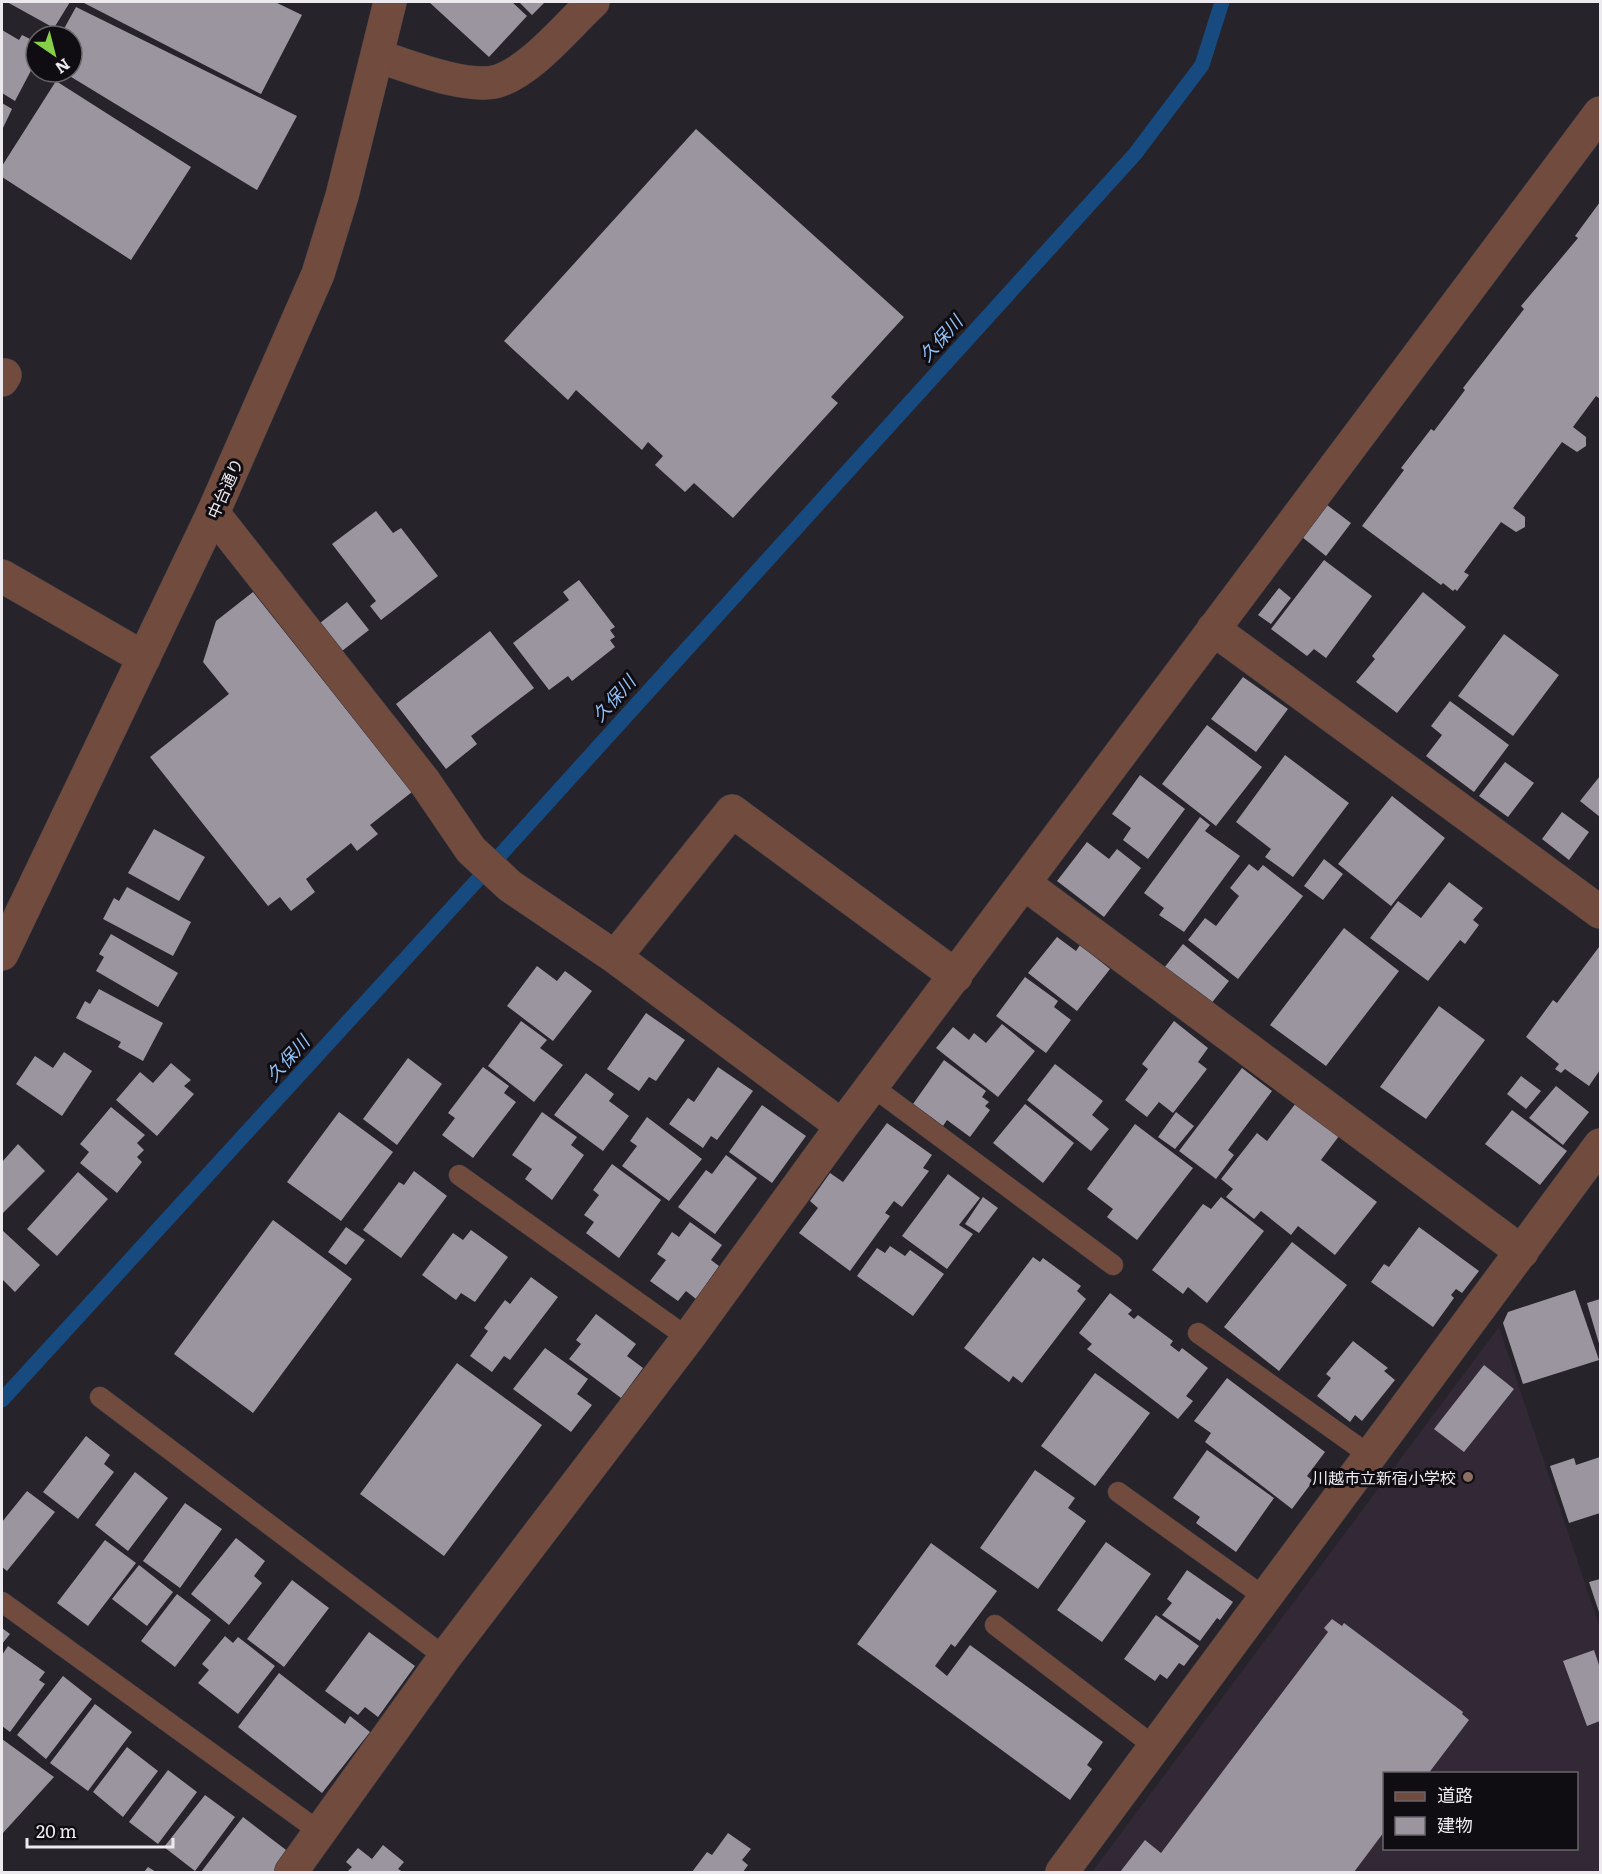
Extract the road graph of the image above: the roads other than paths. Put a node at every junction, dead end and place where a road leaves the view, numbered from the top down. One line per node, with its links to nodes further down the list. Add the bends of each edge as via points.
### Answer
1 (390, 2): 3 (street, 中台通り)
2 (593, 2): 3 (street, via 523,68 497,81 452,80)
3 (378, 56): 5 (street, 中台通り, via 318,274)
4 (1600, 113): 7 (street)
5 (213, 513): 8 (street, 中台通り); 12 (street, via 424,781 471,850 510,886)
6 (2, 576): 8 (street)
7 (1213, 629): 9 (street); 10 (street)
8 (144, 658): 11 (street, 中台通り)
9 (1025, 884): 13 (street); 18 (street)
10 (1600, 912)
11 (2, 954)
12 (615, 957): 13 (street, via 732,811); 15 (street)
13 (956, 976): 14 (street)
14 (873, 1087): 15 (street); 19 (lane)
15 (842, 1126): 21 (street)
16 (1600, 1144): 18 (street)
17 (459, 1175): 21 (lane)
18 (1522, 1252): 23 (street)
19 (1113, 1265)
20 (1198, 1333): 23 (lane)
21 (688, 1338): 28 (street)
22 (100, 1397): 28 (lane)
23 (1372, 1457): 25 (street)
24 (1118, 1492): 25 (lane)
25 (1267, 1599): 29 (street)
26 (2, 1602): 30 (lane)
27 (995, 1625): 29 (lane)
28 (445, 1657): 30 (street)
29 (1155, 1747): 32 (street)
30 (320, 1832): 31 (street)
31 (291, 1872)
32 (1062, 1872)

